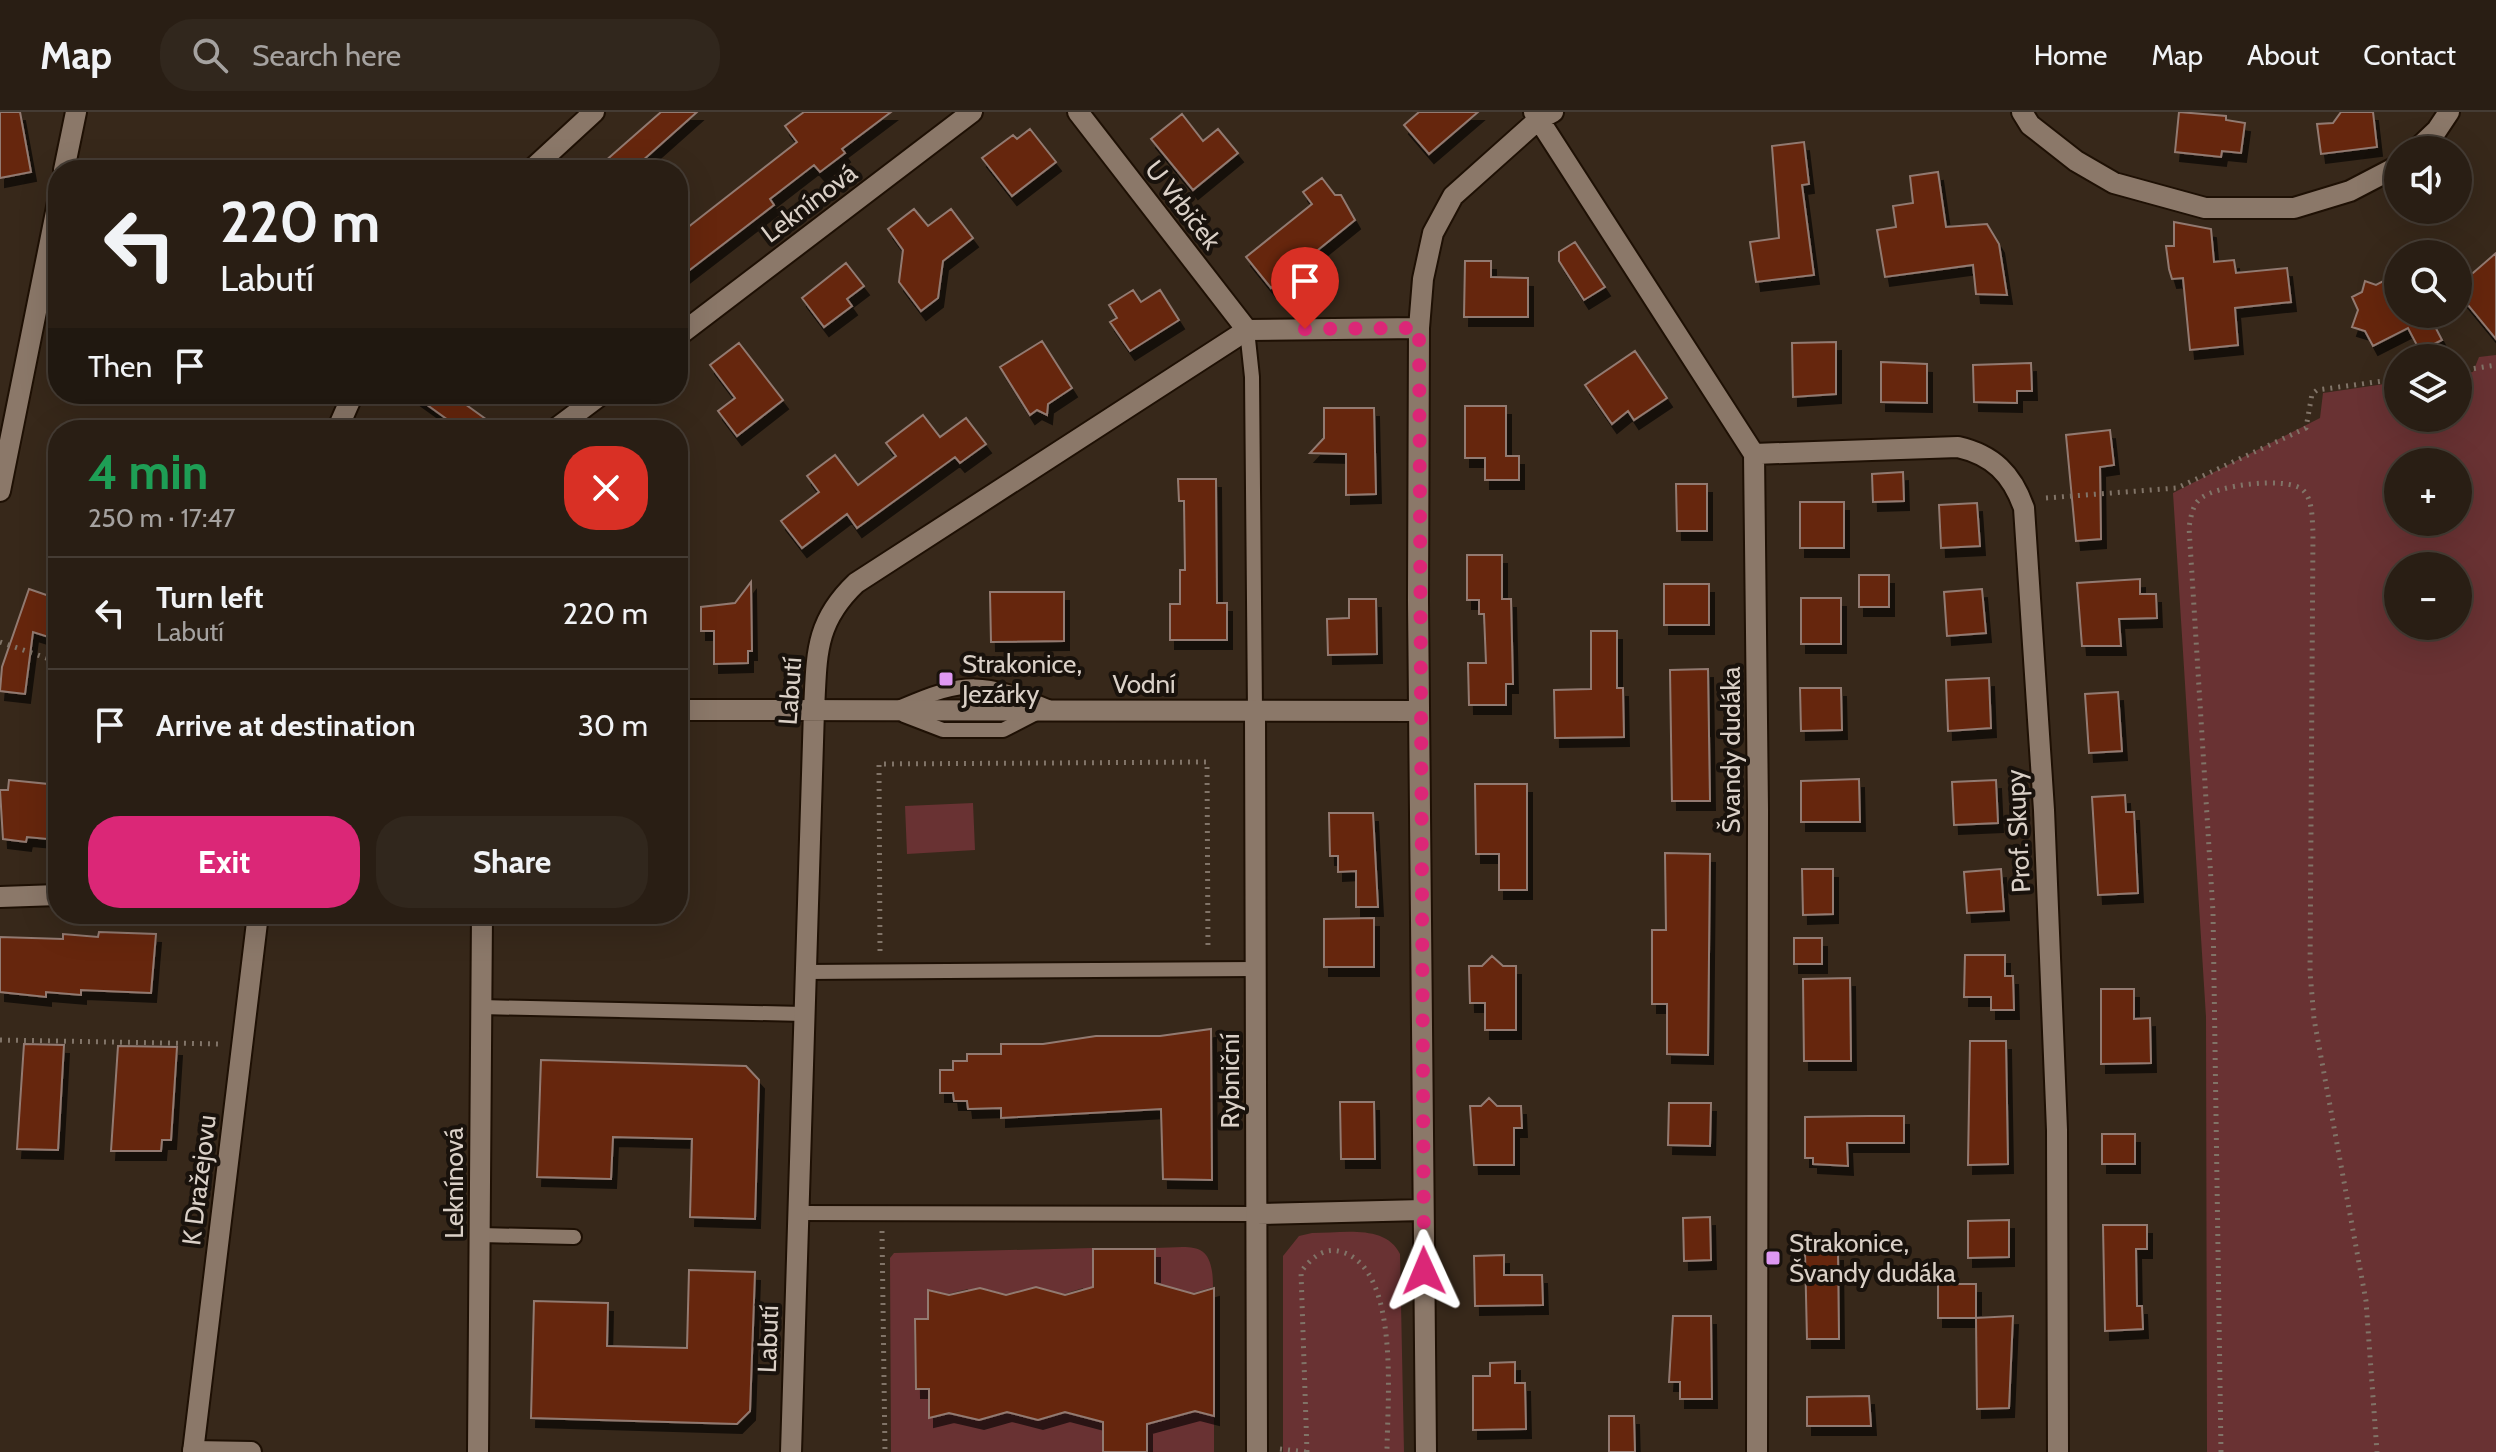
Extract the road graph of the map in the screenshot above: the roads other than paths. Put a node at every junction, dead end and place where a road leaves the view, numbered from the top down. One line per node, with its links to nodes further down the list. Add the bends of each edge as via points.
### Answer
1 (76, 112): 9 (street)
2 (594, 112): 10 (street)
3 (972, 112): 13 (street, Leknínová)
4 (1078, 112): 15 (street, U Vrbiček)
5 (2022, 112): 11 (street, via 2030,125 2076,161 2114,183 2205,208 2294,208 2350,191)
6 (2449, 112): 8 (street)
7 (1541, 115): 14 (street, via 1453,196 1442,213 1426,256); 18 (street)
8 (2431, 136)
9 (66, 160)
10 (542, 160)
11 (2384, 173)
12 (48, 252): 19 (street)
13 (688, 328)
14 (1419, 328): 15 (street); 23 (street)
15 (1247, 330): 21 (street, Labutí, via 856,583 823,625); 22 (lane, via 1252,377)
16 (589, 404): 17 (street)
17 (567, 420)
18 (1754, 454): 43 (street, Švandy dudáka); 44 (street, Prof. Skupy, via 1958,447 1985,455 2004,470 2021,500 2044,810 2057,1130)
19 (0, 491)
20 (688, 710): 21 (street, Vodní)
21 (814, 710): 22 (street, Vodní); 29 (street, Labutí)
22 (1255, 711): 23 (street, Vodní); 28 (street, Rybniční)
23 (1419, 711): 32 (street)
24 (48, 895): 25 (street)
25 (0, 897)
26 (257, 924): 37 (street, K Dražejovu)
27 (482, 924): 30 (street, Leknínová)
28 (1256, 969): 29 (lane); 34 (street, Rybniční)
29 (805, 972): 31 (street, Labutí)
30 (481, 1007): 31 (lane); 35 (street, Leknínová)
31 (804, 1014): 33 (street, Labutí)
32 (1423, 1210): 34 (street); 42 (street)
33 (798, 1213): 34 (lane); 40 (street, Labutí)
34 (1257, 1214): 41 (street, Rybniční)
35 (480, 1235): 36 (lane); 39 (street, Leknínová)
36 (574, 1237)
37 (193, 1451): 38 (street)
38 (251, 1452)
39 (478, 1452)
40 (791, 1452)
41 (1257, 1452)
42 (1426, 1452)
43 (1757, 1452)
44 (2058, 1452)

